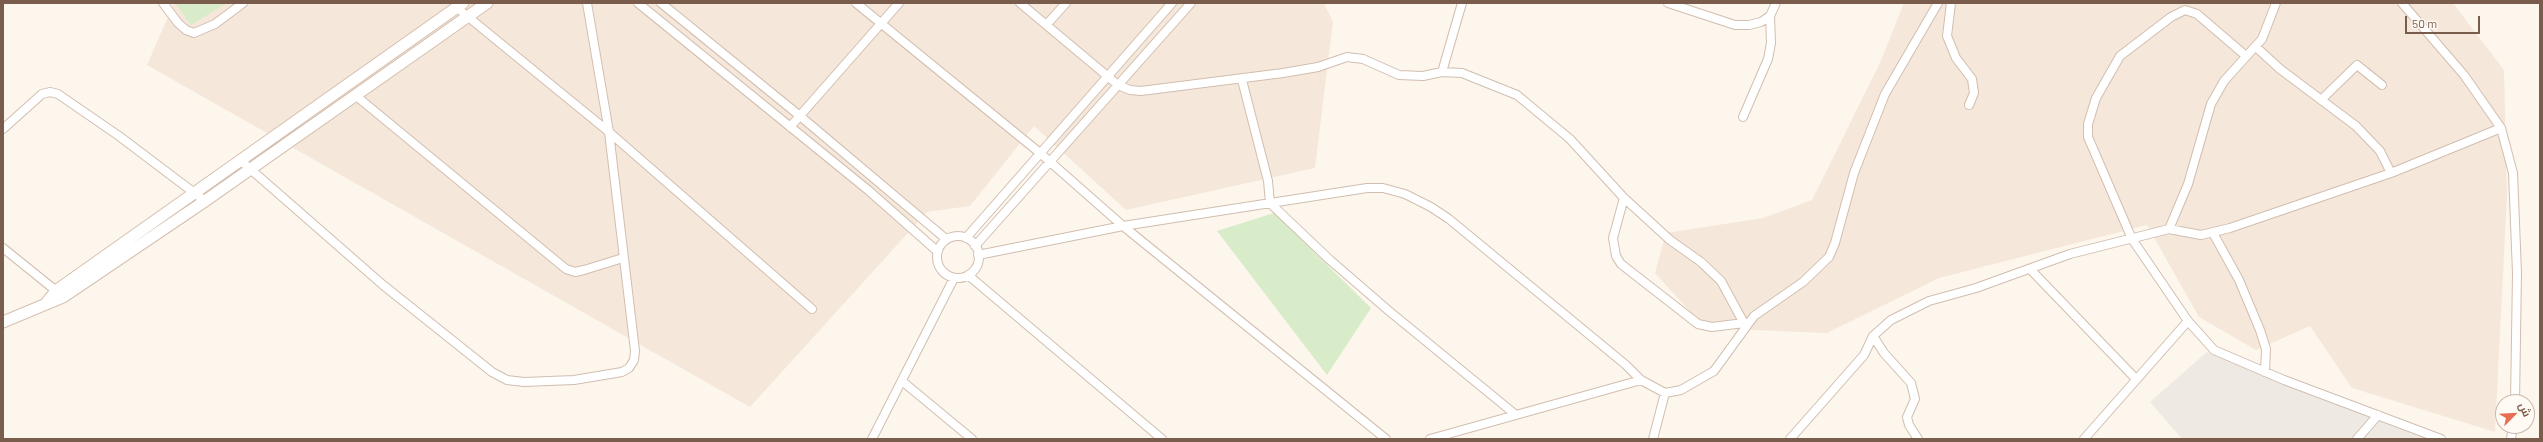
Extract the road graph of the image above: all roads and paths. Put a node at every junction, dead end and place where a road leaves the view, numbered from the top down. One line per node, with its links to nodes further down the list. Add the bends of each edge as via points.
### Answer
1 (163, 3): 2 (street, via 178,23 194,33 215,24)
2 (244, 3)
3 (487, 3): 22 (main road)
4 (587, 3): 40 (street)
5 (638, 3): 37 (street)
6 (661, 3): 35 (street)
7 (856, 3): 23 (street)
8 (899, 3): 23 (street)
9 (1020, 3): 24 (street)
10 (1066, 3): 24 (street)
11 (1172, 3): 28 (street)
12 (1191, 3): 30 (street)
13 (1462, 3): 27 (street)
14 (1668, 3): 21 (street, via 1735,25 1757,24)
15 (1776, 3): 21 (street)
16 (1938, 3): 70 (street, via 1886,94 1854,173 1829,257 1802,282)
17 (1951, 3): 34 (street, via 1947,36 1956,58 1972,79 1974,93)
18 (2276, 3): 25 (street)
19 (2402, 3): 38 (street, via 2464,75)
20 (459, 5): 22 (street); 42 (main road)
21 (1770, 16): 36 (street, via 1771,43 1768,59)
22 (466, 17): 32 (main road); 40 (street)
23 (882, 24): 35 (street); 41 (street)
24 (1047, 24): 28 (street)
25 (2256, 47): 26 (street); 33 (street, via 2280,69)
26 (2246, 56): 53 (street, via 2224,81 2211,104 2188,184); 57 (street, via 2198,14 2185,10 2171,17 2120,56 2096,98 2088,124 2088,137)
27 (1442, 72): 29 (street, via 1423,76 1398,75 1362,59 1347,57 1318,67); 49 (street, via 1462,73 1517,95 1570,139)
28 (1109, 77): 30 (street); 41 (street)
29 (1242, 80): 30 (street, via 1141,91); 51 (street, via 1268,182)
30 (1118, 85): 43 (street)
31 (2382, 85): 33 (street, via 2357,65)
32 (355, 95): 44 (main road); 62 (street, via 566,269 575,272)
33 (2322, 99): 45 (street, via 2356,126 2380,151)
34 (1969, 105)
35 (800, 116): 37 (street); 46 (street)
36 (1743, 117)
37 (790, 127): 47 (street)
38 (2501, 128): 45 (street); 77 (street, via 2513,173 2517,273)
39 (3, 129): 48 (street, via 33,100 50,92 58,94)
40 (609, 132): 62 (street); 67 (street)
41 (1040, 153): 43 (street); 55 (street)
42 (240, 160): 44 (street); 48 (main road)
43 (1051, 163): 52 (street); 58 (street)
44 (249, 169): 50 (main road); 62 (street, via 473,358 507,380 574,380 611,374 629,368 634,360 635,351)
45 (2391, 173): 54 (street)
46 (877, 181): 47 (street); 56 (street)
47 (868, 190): 60 (street)
48 (194, 191): 50 (street); 66 (main road)
49 (1624, 198): 70 (street, via 1670,240 1701,262 1721,281); 70 (street, via 1612,238 1616,256 1621,264 1698,324 1712,327)
50 (205, 201): 66 (main road)
51 (1270, 203): 52 (street); 74 (street, via 1367,188 1383,188 1405,194 1449,219); 78 (street, via 1389,311)
52 (1123, 226): 61 (street); 83 (street)
53 (2169, 229): 54 (street, via 2201,235); 57 (street)
54 (2213, 233): 72 (street, via 2239,280 2260,330 2266,349)
55 (966, 238): 56 (street, via 960,236); 58 (street)
56 (946, 239): 60 (street)
57 (2132, 239): 63 (street, via 2070,254); 68 (street)
58 (975, 246): 61 (street)
59 (3, 248): 66 (street)
60 (937, 251): 65 (street, via 942,271)
61 (978, 255): 64 (street, via 978,263)
62 (623, 258)
63 (2030, 269): 71 (street, via 1929,301 1891,320); 73 (street)
64 (968, 275): 65 (street); 82 (street)
65 (954, 278): 75 (street)
66 (60, 294): 69 (main road, via 32,311)
67 (812, 310)
68 (2188, 321): 72 (street, via 2214,350); 73 (street)
69 (3, 322)
70 (1745, 325): 76 (street, via 1714,371 1681,390)
71 (1873, 336): 86 (street, via 1864,355); 87 (street, via 1911,383 1915,398 1907,417)
72 (2265, 372): 79 (street)
73 (2136, 379): 88 (street)
74 (1641, 380): 76 (street); 78 (street)
75 (902, 381): 80 (street); 81 (street)
76 (1665, 393): 85 (street)
77 (2515, 394)
78 (1516, 415): 84 (street)
79 (2378, 415): 89 (street); 90 (street)
80 (872, 439)
81 (972, 439)
82 (1162, 439)
83 (1386, 439)
84 (1430, 439)
85 (1653, 439)
86 (1790, 439)
87 (1918, 439)
88 (2084, 439)
89 (2357, 439)
90 (2441, 439)

